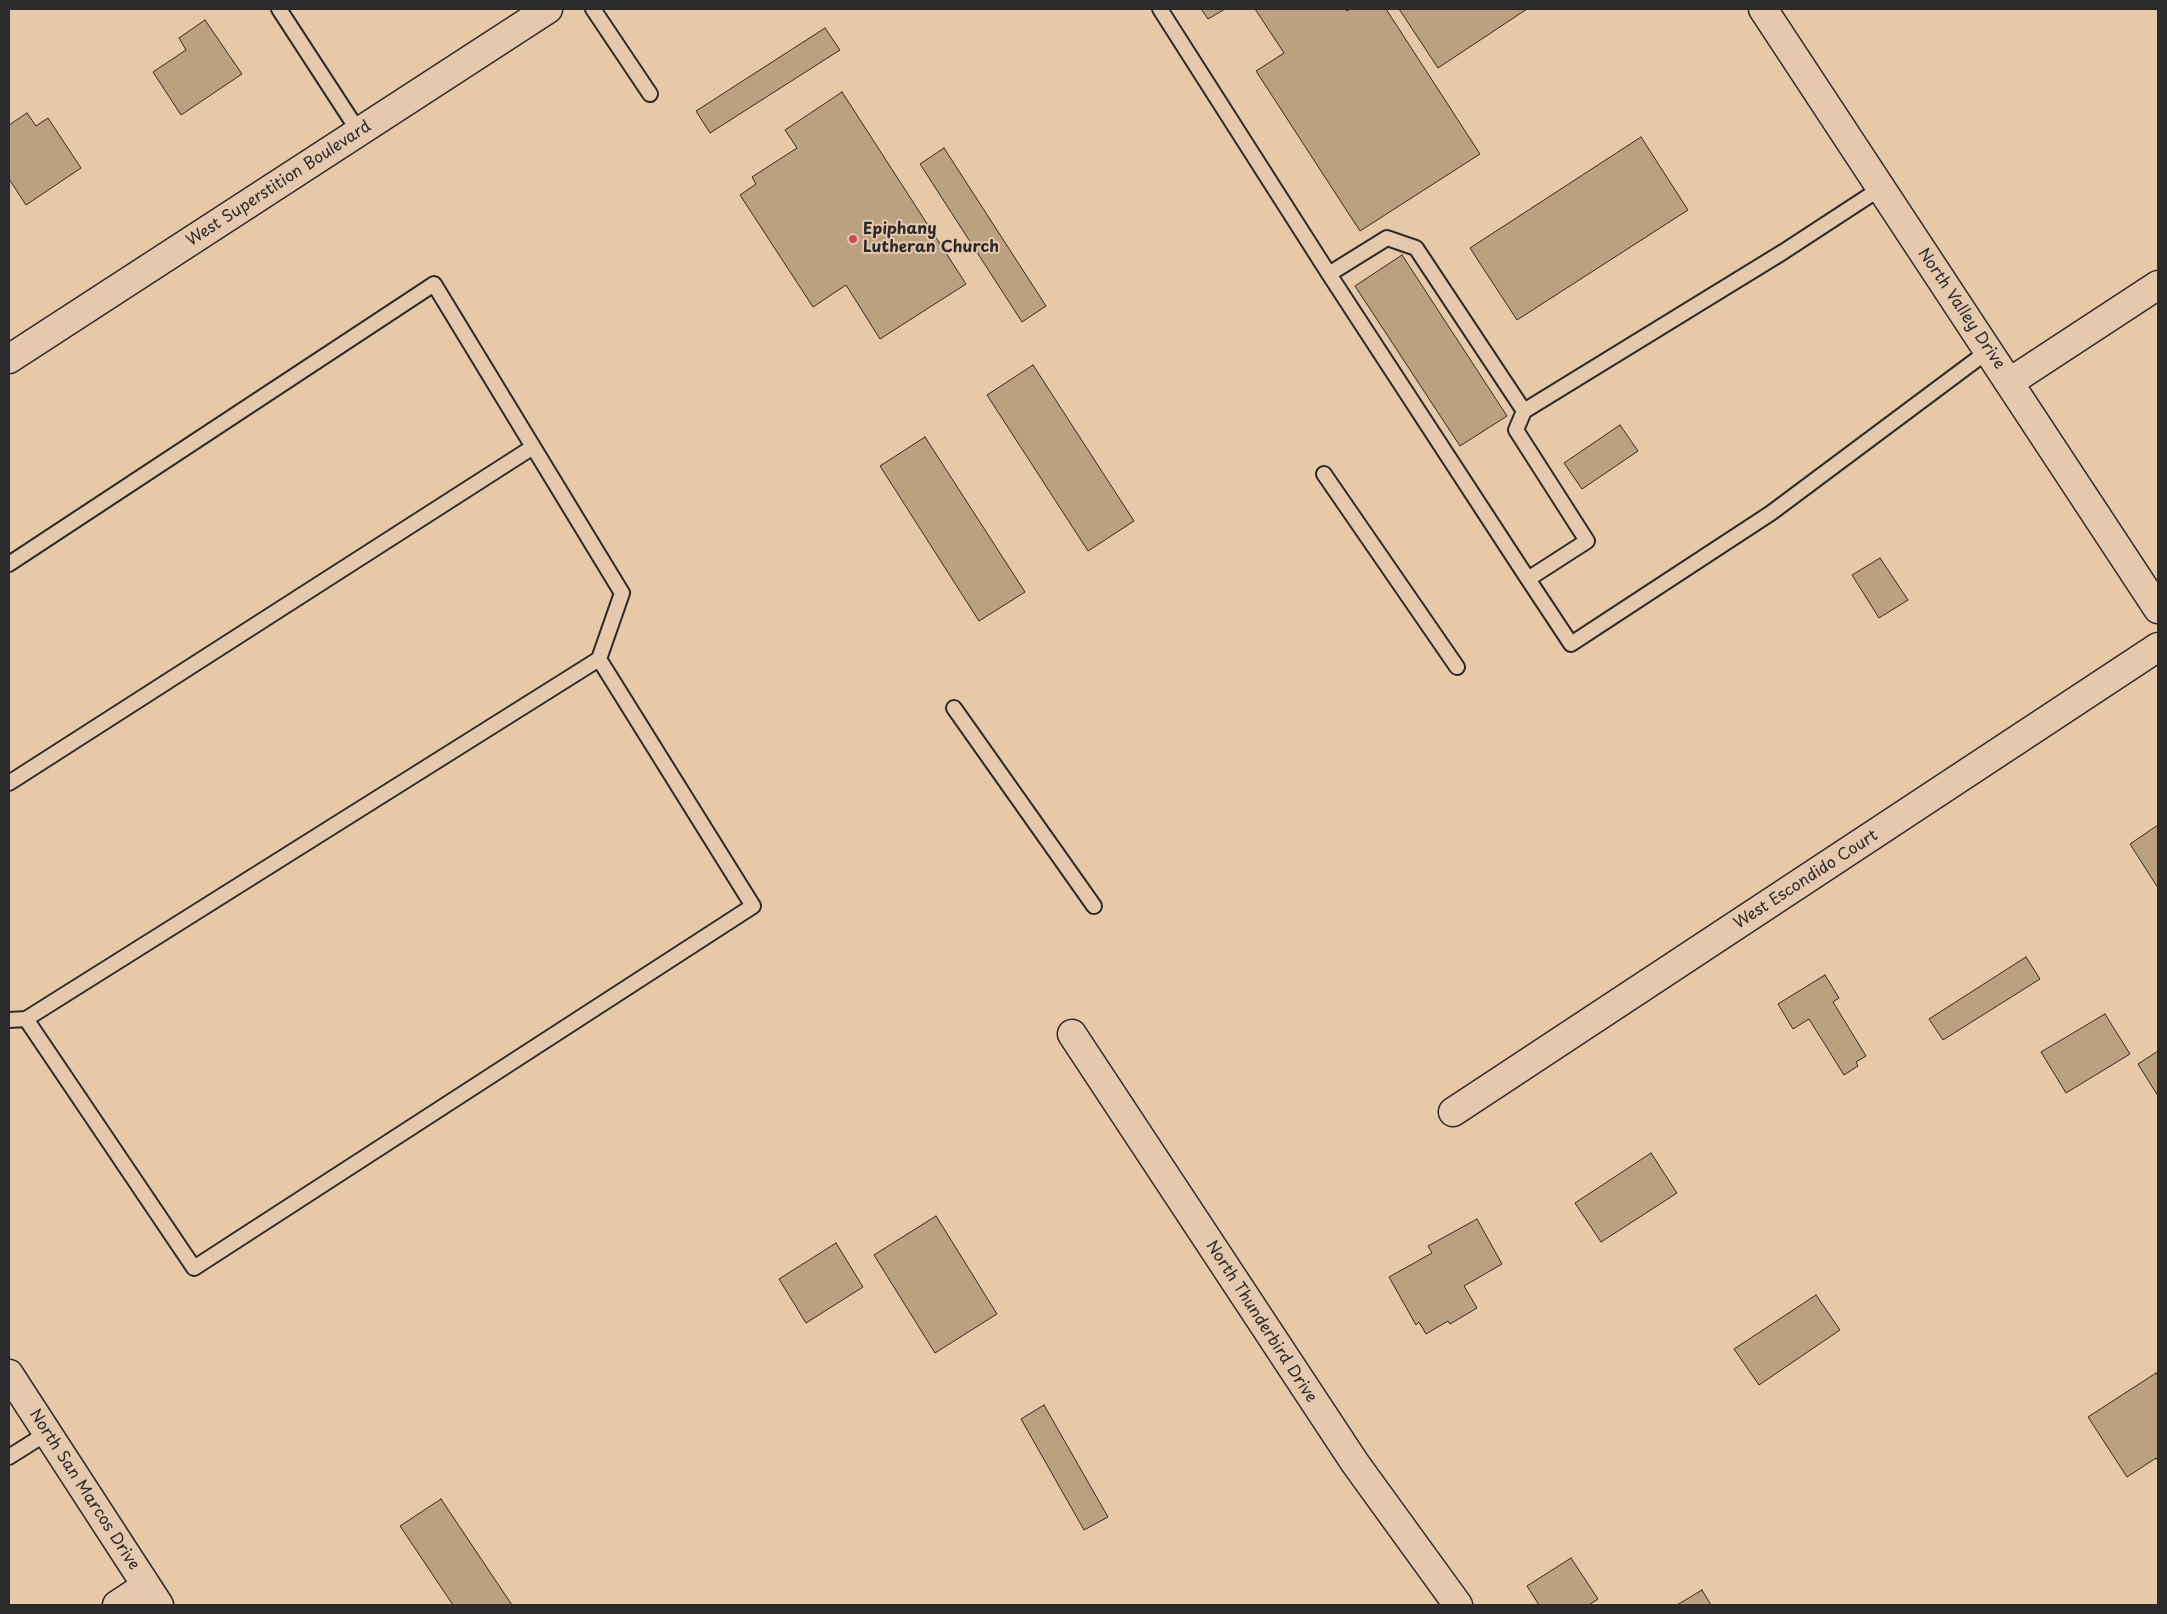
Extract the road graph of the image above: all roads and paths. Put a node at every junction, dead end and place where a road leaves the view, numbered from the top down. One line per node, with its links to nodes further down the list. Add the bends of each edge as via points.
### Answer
1 (279, 9): 7 (lane)
2 (548, 9): 7 (street, West Superstition Boulevard)
3 (593, 9): 6 (lane)
4 (1160, 9): 9 (lane)
5 (1763, 9): 8 (street, North Valley Drive)
6 (650, 94)
7 (359, 132): 12 (street, West Superstition Boulevard)
8 (1881, 188): 11 (street, North Valley Drive); 14 (lane)
9 (1329, 274): 14 (lane, via 1388,238 1416,248); 18 (lane)
10 (2158, 286): 13 (street)
11 (1988, 351): 13 (street, North Valley Drive); 18 (lane, via 1771,513 1571,644)
12 (11, 353)
13 (2010, 382): 19 (street, North Valley Drive)
14 (1524, 411): 18 (lane, via 1516,430 1587,541)
15 (533, 448): 17 (lane, via 434,284); 21 (lane, via 622,593); 24 (lane)
16 (1324, 474): 22 (lane)
17 (9, 564)
18 (1528, 579)
19 (2158, 609)
20 (2158, 647): 29 (street, West Escondido Court)
21 (599, 660): 26 (lane); 26 (lane, via 753,906 194,1268)
22 (1457, 667)
23 (954, 708): 25 (lane)
24 (9, 783)
25 (1094, 906)
26 (26, 1019): 27 (lane)
27 (9, 1020)
28 (1072, 1034): 35 (street, North Thunderbird Drive, via 1355,1464)
29 (1453, 1112)
30 (9, 1374): 31 (street, North San Marcos Drive)
31 (47, 1433): 32 (lane); 33 (street, North San Marcos Drive)
32 (9, 1457)
33 (153, 1596): 34 (street)
34 (117, 1605)
35 (1458, 1605)

